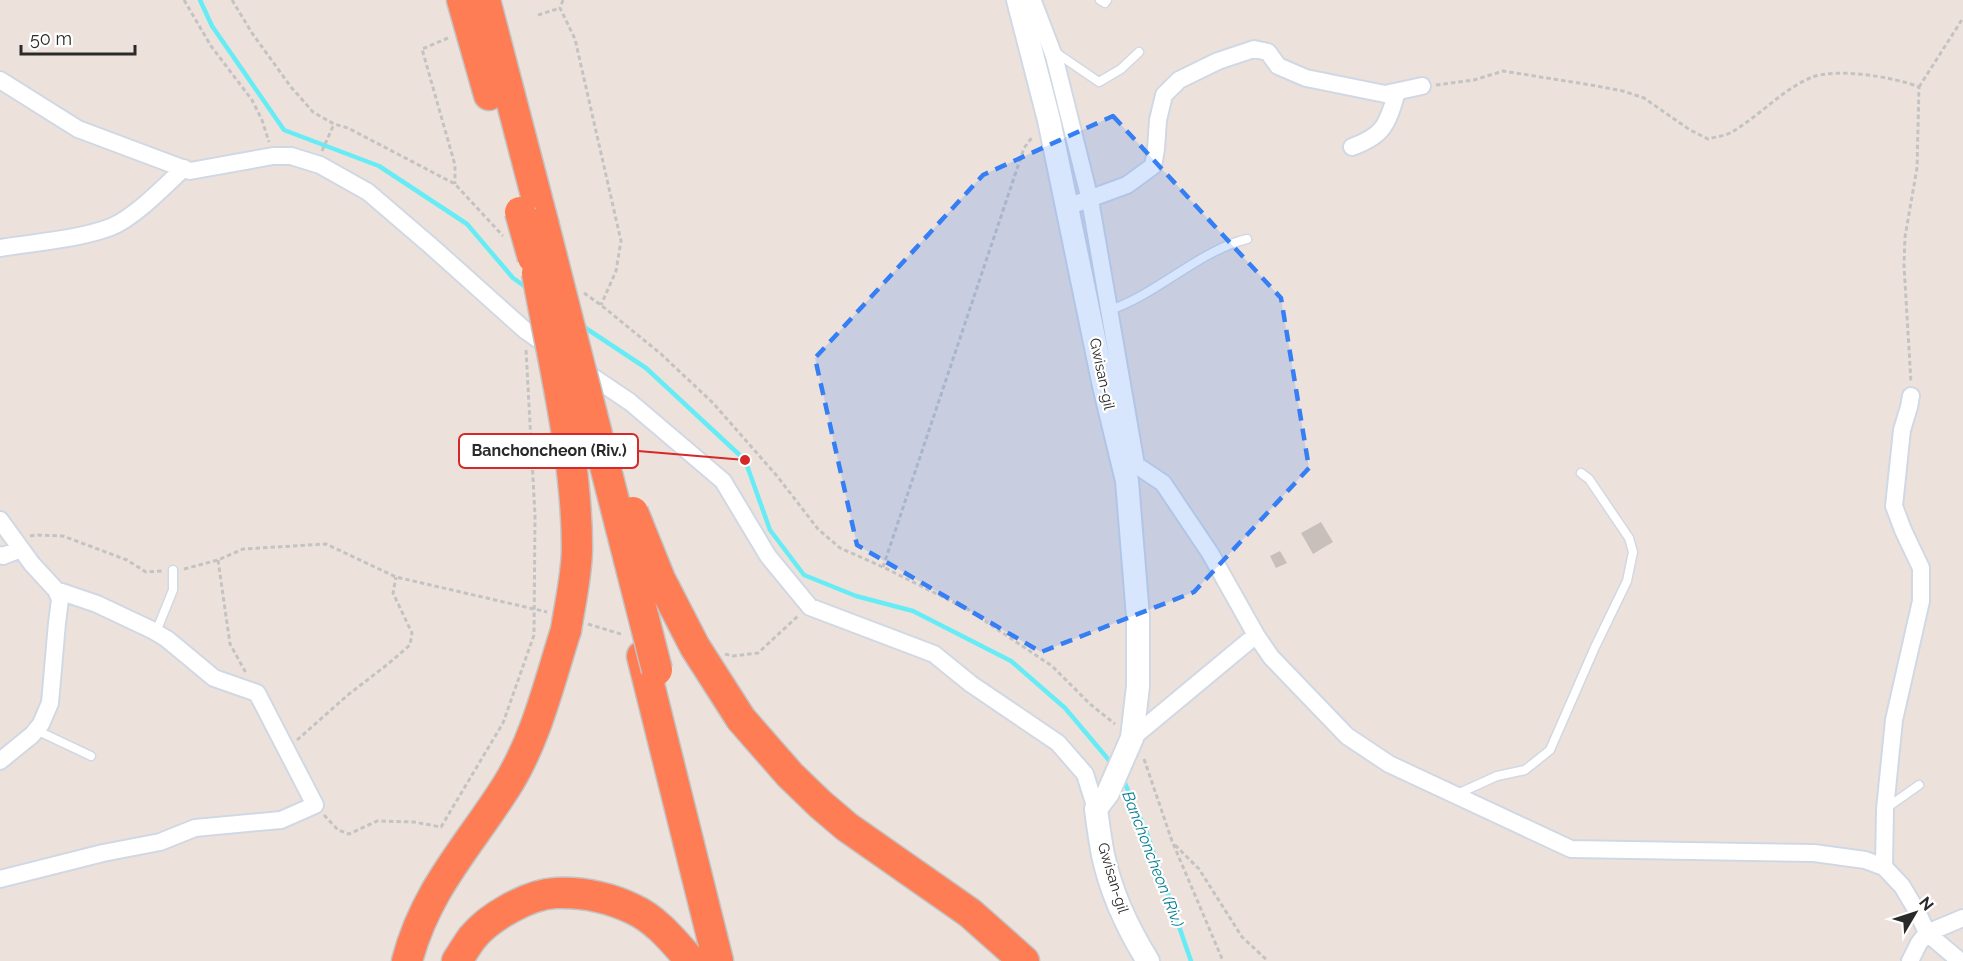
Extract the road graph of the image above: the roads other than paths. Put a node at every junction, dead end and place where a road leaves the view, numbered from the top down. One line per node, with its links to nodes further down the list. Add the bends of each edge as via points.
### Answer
1 (462, 0): 15 (highway)
2 (485, 0): 15 (highway)
3 (1100, 0): 4 (lane)
4 (1107, 0)
5 (1030, 1): 6 (street); 14 (street, Gwisan-gil)
6 (1052, 50): 7 (lane, via 1099,82); 13 (street)
7 (1139, 52)
8 (0, 80): 12 (street, via 78,129)
9 (1422, 86): 10 (street)
10 (1397, 92): 11 (street, via 1383,129); 13 (street, via 1385,94 1306,78 1278,66 1268,52 1254,49 1218,61 1179,80 1164,95 1153,166 1127,185)
11 (1352, 147)
12 (184, 168): 17 (street, via 112,227); 38 (street, via 190,171 291,156 320,165 368,192 526,331 630,402 723,481 768,556 810,607 934,654 1058,743)
13 (1090, 200): 14 (street); 19 (street)
14 (1067, 207): 22 (street, Gwisan-gil, via 1104,386)
15 (532, 217): 18 (highway, bridge); 21 (highway, bridge)
16 (1247, 239): 19 (lane, via 1235,241 1130,303)
17 (0, 248)
18 (537, 273): 31 (highway, bridge); 44 (highway, bridge, via 575,494 577,551 569,622 529,746 506,787 433,894)
19 (1110, 310): 22 (street)
20 (1911, 396): 39 (street, via 1902,430 1894,506 1921,568 1921,601 1894,720)
21 (592, 415): 31 (highway, bridge); 49 (highway, bridge, via 660,579 695,647 741,719 820,804 970,913)
22 (1129, 464): 30 (street, via 1163,483 1177,501); 33 (street, Gwisan-gil, via 1138,686)
23 (1581, 473): 37 (lane, via 1629,538 1633,552 1627,581 1550,750 1525,770 1497,776)
24 (0, 520): 25 (street)
25 (17, 545): 26 (street); 28 (street)
26 (0, 555)
27 (173, 570): 29 (lane, via 173,590)
28 (56, 590): 29 (street); 32 (street, via 60,599 50,703)
29 (156, 632): 41 (street, via 214,678 257,693 315,805 281,820 195,828 160,843)
30 (1256, 635): 33 (street); 37 (street, via 1347,736 1389,764)
31 (644, 654): 47 (highway); 48 (highway)
32 (36, 730): 34 (lane); 35 (street)
33 (1129, 745): 38 (street, Gwisan-gil)
34 (91, 756)
35 (0, 761)
36 (1919, 785): 39 (lane)
37 (1455, 795): 40 (street, via 1571,849 1814,853 1865,860)
38 (1102, 801): 50 (street, Gwisan-gil, via 1103,856 1127,923)
39 (1885, 809): 40 (street)
40 (1884, 867): 43 (street, via 1902,886)
41 (0, 879)
42 (1963, 918): 43 (street)
43 (1926, 933): 51 (street); 52 (street)
44 (407, 961)
45 (457, 961): 46 (highway, via 473,937 496,917 524,901 554,893 592,895 634,909 665,931)
46 (691, 961)
47 (718, 961)
48 (740, 961)
49 (1024, 961)
50 (1148, 961)
51 (1910, 961)
52 (1960, 961)

